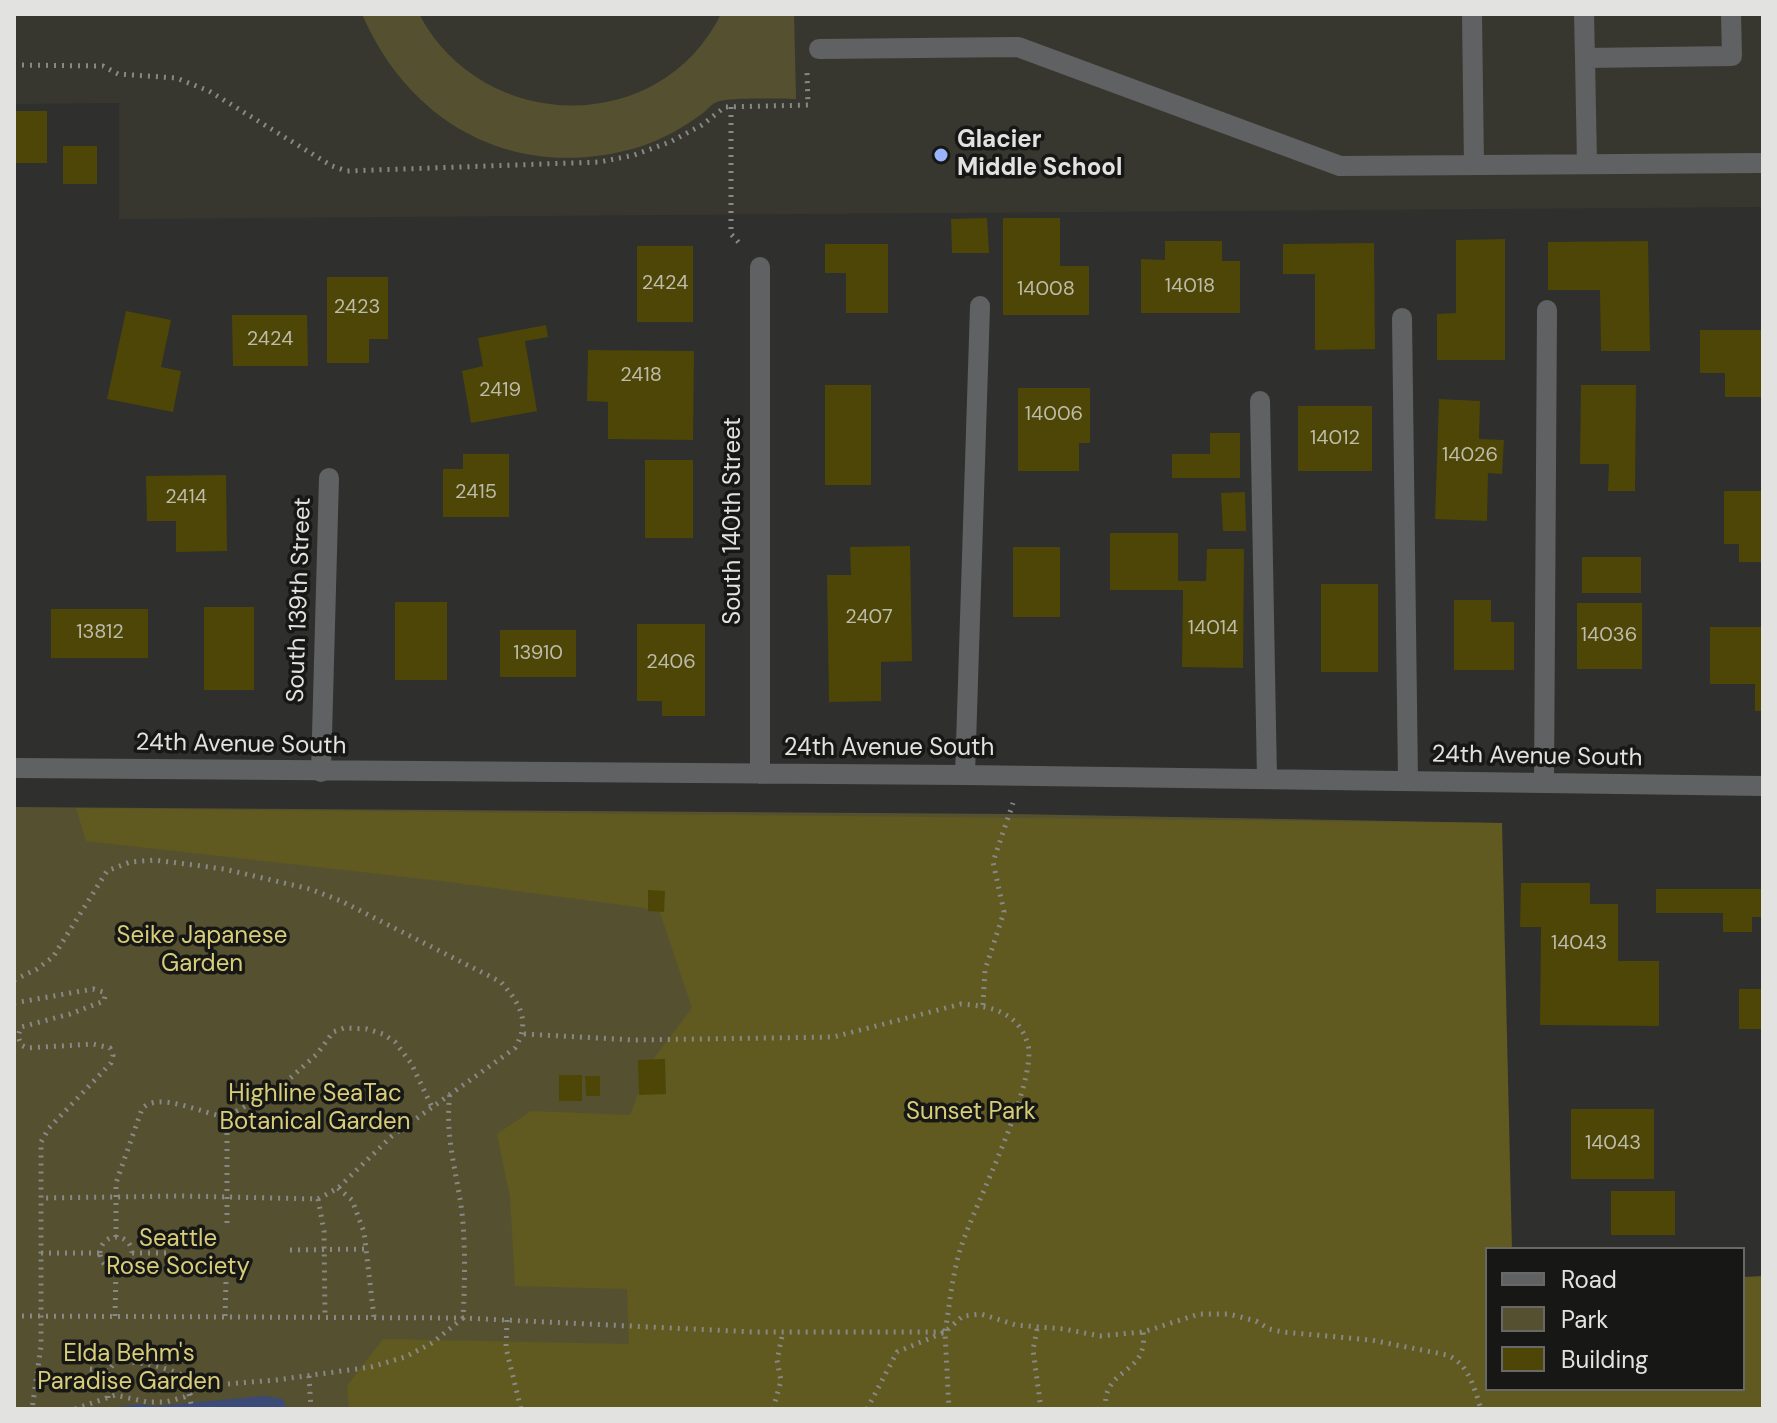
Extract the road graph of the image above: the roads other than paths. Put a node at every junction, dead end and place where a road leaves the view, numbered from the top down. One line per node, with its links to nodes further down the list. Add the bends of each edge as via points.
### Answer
1 (1472, 14): 8 (street)
2 (1584, 14): 5 (street)
3 (1731, 14): 5 (street, via 1732,56)
4 (819, 49): 8 (street, via 1018,47 1340,166)
5 (1585, 58): 7 (street)
6 (1763, 163): 7 (street)
7 (1587, 164): 8 (street)
8 (1474, 165)
9 (760, 267): 17 (street, South 140th Street)
10 (980, 306): 18 (street)
11 (1547, 310): 21 (street)
12 (1402, 318): 20 (street)
13 (1260, 401): 19 (street)
14 (329, 478): 16 (street, South 139th Street)
15 (14, 768): 16 (street, 24th Avenue South)
16 (321, 772): 17 (street, 24th Avenue South)
17 (760, 774): 18 (street, 24th Avenue South)
18 (965, 775): 19 (street, 24th Avenue South)
19 (1267, 779): 20 (street, 24th Avenue South)
20 (1408, 781): 21 (street, 24th Avenue South)
21 (1544, 783): 22 (street, 24th Avenue South)
22 (1763, 786)

